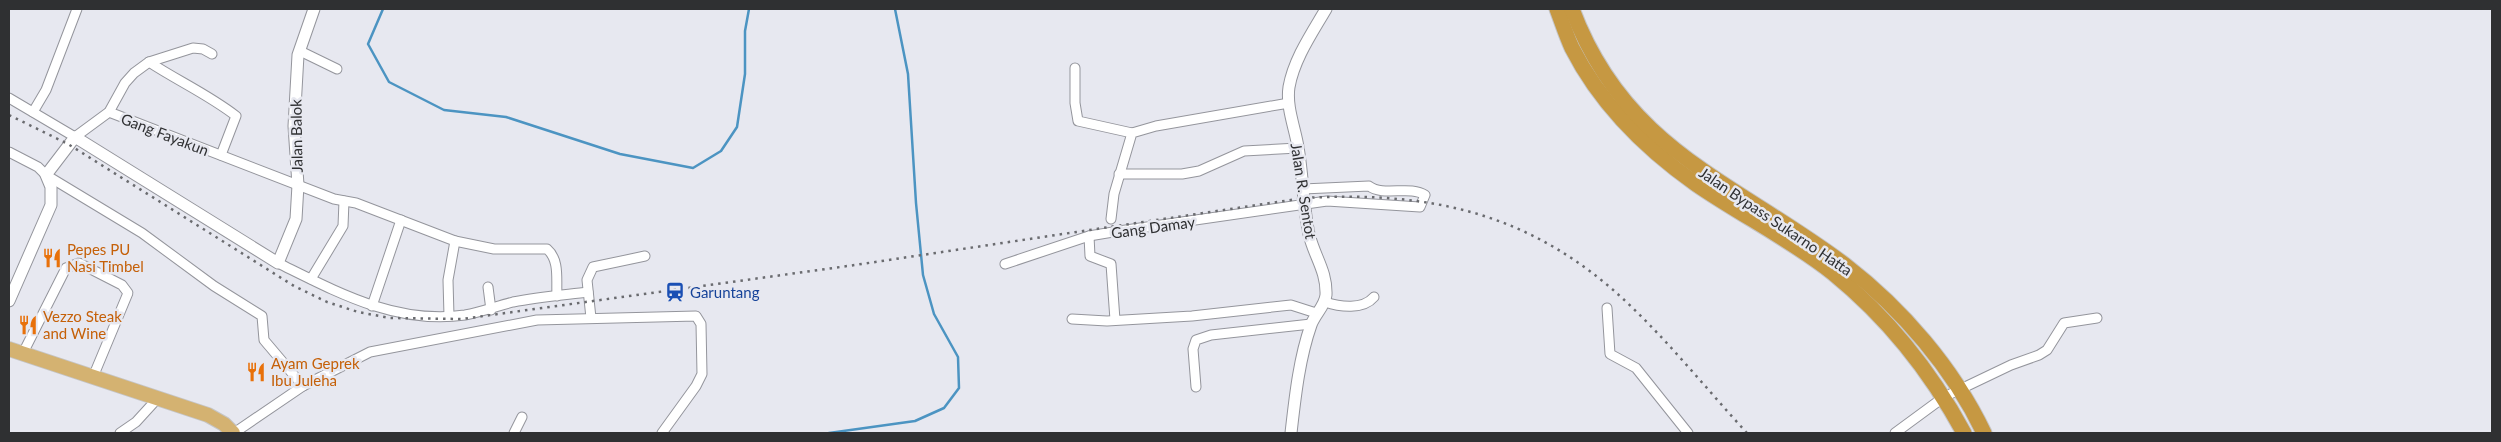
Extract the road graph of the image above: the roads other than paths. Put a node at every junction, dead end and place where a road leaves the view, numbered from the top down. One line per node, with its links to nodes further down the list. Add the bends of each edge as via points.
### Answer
1 (77, 9): 13 (street, via 52,67 46,90)
2 (314, 9): 6 (street, Jalan Balok)
3 (1326, 9): 12 (street, Jalan R. Sentot, via 1296,66 1289,86)
4 (1557, 9): 55 (highway, Jalan Bypass Sukarno Hatta, via 1571,46 1587,74 1639,138 1695,183 1832,273 1899,336)
5 (1572, 9): 54 (highway, Jalan Bypass Sukarno Hatta, via 1599,66 1624,101 1654,133 1705,174 1845,265 1890,303 1927,346)
6 (300, 51): 10 (street); 22 (street, Jalan Balok, via 294,126)
7 (212, 54): 8 (street, Gang Fayakun, via 193,48)
8 (150, 62): 14 (street, Gang Fayakun, via 125,83); 19 (street, Gang Fayakun, via 210,96 236,116)
9 (1075, 68): 15 (street, via 1074,103 1078,122)
10 (337, 69)
11 (9, 98): 13 (street)
12 (1289, 103): 15 (street); 17 (street, Jalan R. Sentot)
13 (33, 112): 16 (street)
14 (109, 112): 16 (street, Gang Fayakun); 19 (street, Gang Fayakun)
15 (1132, 133): 20 (street)
16 (75, 137): 21 (street, Gang Fayakun); 31 (street)
17 (1298, 148): 20 (street, via 1244,151 1207,168 1182,174); 23 (street, Jalan R. Sentot)
18 (9, 152): 21 (street, via 38,167)
19 (221, 155): 22 (street, Gang Fayakun)
20 (1119, 174): 26 (street)
21 (46, 175): 38 (street, via 51,187 51,205); 52 (street, via 142,233 214,286 262,316 264,340)
22 (298, 185): 24 (street, Gang Fayakun); 31 (street, Jalan Balok, via 295,226)
23 (1303, 189): 25 (street, Jalan R. Sentot); 25 (street, Gang Damay, via 1369,186 1423,193 1424,203 1420,207 1327,201)
24 (344, 201): 27 (street, Gang Fayakun); 33 (street, via 343,226)
25 (1304, 204): 28 (street, Gang Damay); 39 (street, Jalan R. Sentot, via 1315,256 1322,263 1325,275)
26 (1111, 219)
27 (401, 220): 29 (street, Gang Fayakun); 40 (street)
28 (1089, 236): 32 (street, Gang Damay); 48 (street, via 1090,256 1111,264)
29 (455, 241): 36 (street, Gang Fayakun, via 498,249 547,249 555,260); 43 (street, via 448,280)
30 (645, 256): 35 (street, via 592,266 588,273)
31 (278, 263): 33 (street)
32 (1005, 264)
33 (311, 280): 40 (street)
34 (488, 287): 42 (street)
35 (588, 292): 36 (street); 44 (street)
36 (557, 296): 42 (street, via 512,302)
37 (1374, 297): 39 (street, via 1363,305)
38 (9, 301)
39 (1325, 302): 45 (street)
40 (372, 306): 43 (street, via 397,313)
41 (1607, 308): 63 (street, via 1610,354 1636,368)
42 (491, 310): 43 (street)
43 (450, 316)
44 (591, 318): 52 (street, via 537,320 370,352); 61 (street, via 682,315 698,318 704,366 702,374)
45 (1314, 318): 48 (street, via 1291,305 1192,316); 53 (street, via 1196,340 1193,349); 62 (street, via 1304,346)
46 (2096, 318): 54 (street, via 2064,323 2047,350)
47 (1072, 319): 48 (street)
48 (1115, 320)
49 (9, 348): 50 (main road)
50 (23, 353): 51 (main road); 51 (street, via 66,268 79,263 122,284 128,293)
51 (93, 377): 56 (main road)
52 (303, 386): 58 (street)
53 (1196, 387)
54 (1958, 390): 55 (street); 66 (highway, Jalan Bypass Sukarno Hatta)
55 (1944, 397): 64 (street); 65 (highway, Jalan Bypass Sukarno Hatta)
56 (157, 399): 58 (main road, via 208,415); 59 (street, via 136,422)
57 (522, 418): 60 (street)
58 (231, 432)
59 (120, 433)
60 (514, 433)
61 (662, 433)
62 (1291, 433)
63 (1688, 433)
64 (1895, 433)
65 (1964, 433)
66 (1984, 433)

